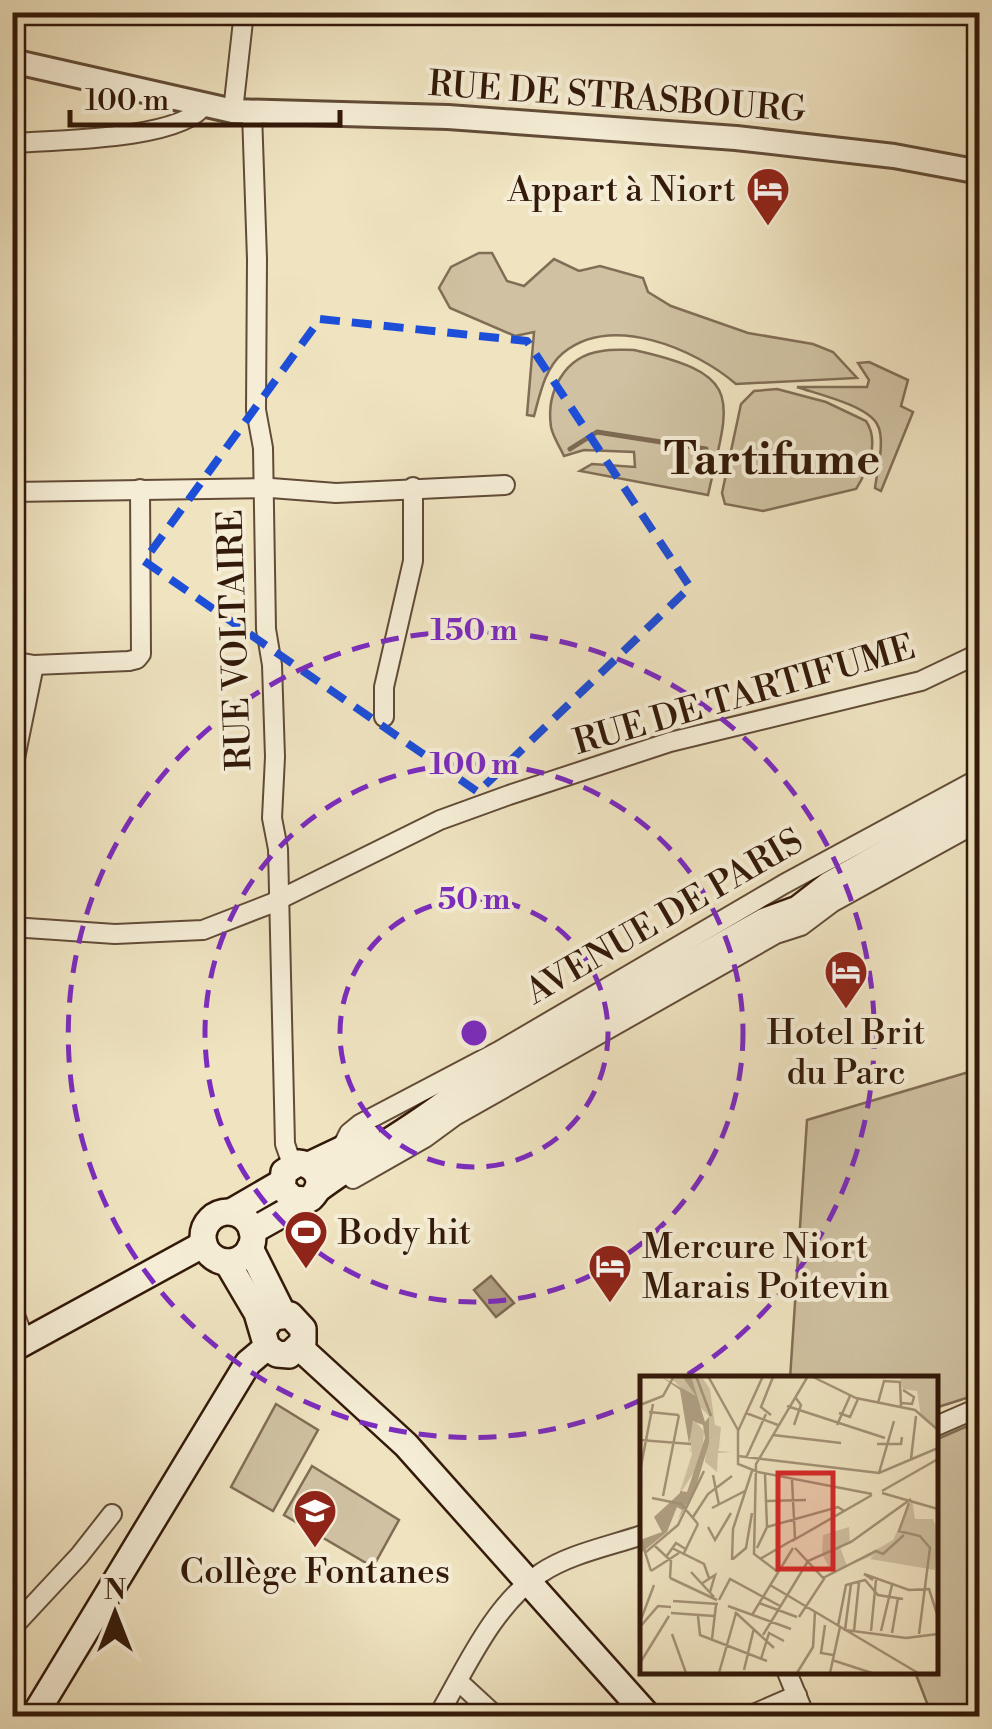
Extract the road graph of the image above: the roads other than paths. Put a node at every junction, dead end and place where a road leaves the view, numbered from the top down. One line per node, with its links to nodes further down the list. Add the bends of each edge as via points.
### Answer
1 (244, 12): 4 (street, RUE VOLTAIRE)
2 (12, 60): 3 (street, RUE DE STRASBOURG)
3 (204, 104): 4 (street, RUE DE STRASBOURG); 5 (street, via 176,126)
4 (242, 112): 6 (street, RUE DE STRASBOURG, via 448,117 736,138); 9 (street, RUE VOLTAIRE, via 257,259)
5 (12, 143)
6 (980, 172)
7 (505, 485): 8 (street)
8 (413, 487): 9 (street, via 336,493); 15 (street, via 413,561 384,687)
9 (262, 488): 10 (street); 21 (street, RUE VOLTAIRE)
10 (140, 489): 11 (street); 14 (street, via 141,654 129,661)
11 (12, 492)
12 (980, 653): 21 (street, RUE DE TARTIFUME, via 921,681 670,742 508,795)
13 (12, 661): 14 (street)
14 (34, 666): 16 (street)
15 (384, 718)
16 (12, 773)
17 (980, 778): 25 (street, AVENUE DE PARIS, via 374,1116 349,1134)
18 (980, 800): 20 (main road, AVENUE DE PARIS)
19 (980, 822): 20 (street, AVENUE DE PARIS)
20 (844, 883): 23 (main road, AVENUE DE PARIS, via 765,921); 23 (street, AVENUE DE PARIS, via 801,926)
21 (277, 898): 22 (street, RUE DE TARTIFUME, via 184,933); 26 (street, RUE VOLTAIRE, via 285,1144)
22 (12, 927)
23 (580, 1035): 24 (street, AVENUE DE PARIS); 24 (main road, AVENUE DE PARIS, via 486,1079)
24 (462, 1103): 25 (main road, AVENUE DE PARIS, via 410,1112); 26 (main road, AVENUE DE PARIS)
25 (340, 1151): 26 (main road, AVENUE DE PARIS)
26 (303, 1182): 27 (main road, AVENUE DE PARIS); 28 (main road, AVENUE DE PARIS)
27 (230, 1212): 28 (main road, via 242,1216); 29 (main road, via 208,1221)
28 (251, 1240): 30 (main road, via 240,1258); 32 (main road)
29 (204, 1244): 30 (main road); 33 (main road)
30 (227, 1262): 32 (main road)
31 (12, 1307): 33 (street)
32 (271, 1330): 34 (main road, via 283,1355); 34 (main road, via 296,1318 303,1328); 44 (main road)
33 (19, 1346)
34 (300, 1347): 39 (main road, via 406,1445)
35 (980, 1407): 36 (street)
36 (937, 1427)
37 (112, 1514): 40 (street)
38 (640, 1536): 39 (street, via 552,1567)
39 (528, 1583): 42 (street, via 504,1608); 47 (main road)
40 (12, 1628)
41 (788, 1674): 43 (street)
42 (458, 1682): 45 (street); 46 (street)
43 (797, 1696): 48 (street); 49 (street)
44 (34, 1716)
45 (438, 1716)
46 (496, 1716)
47 (648, 1716)
48 (749, 1716)
49 (805, 1716)

